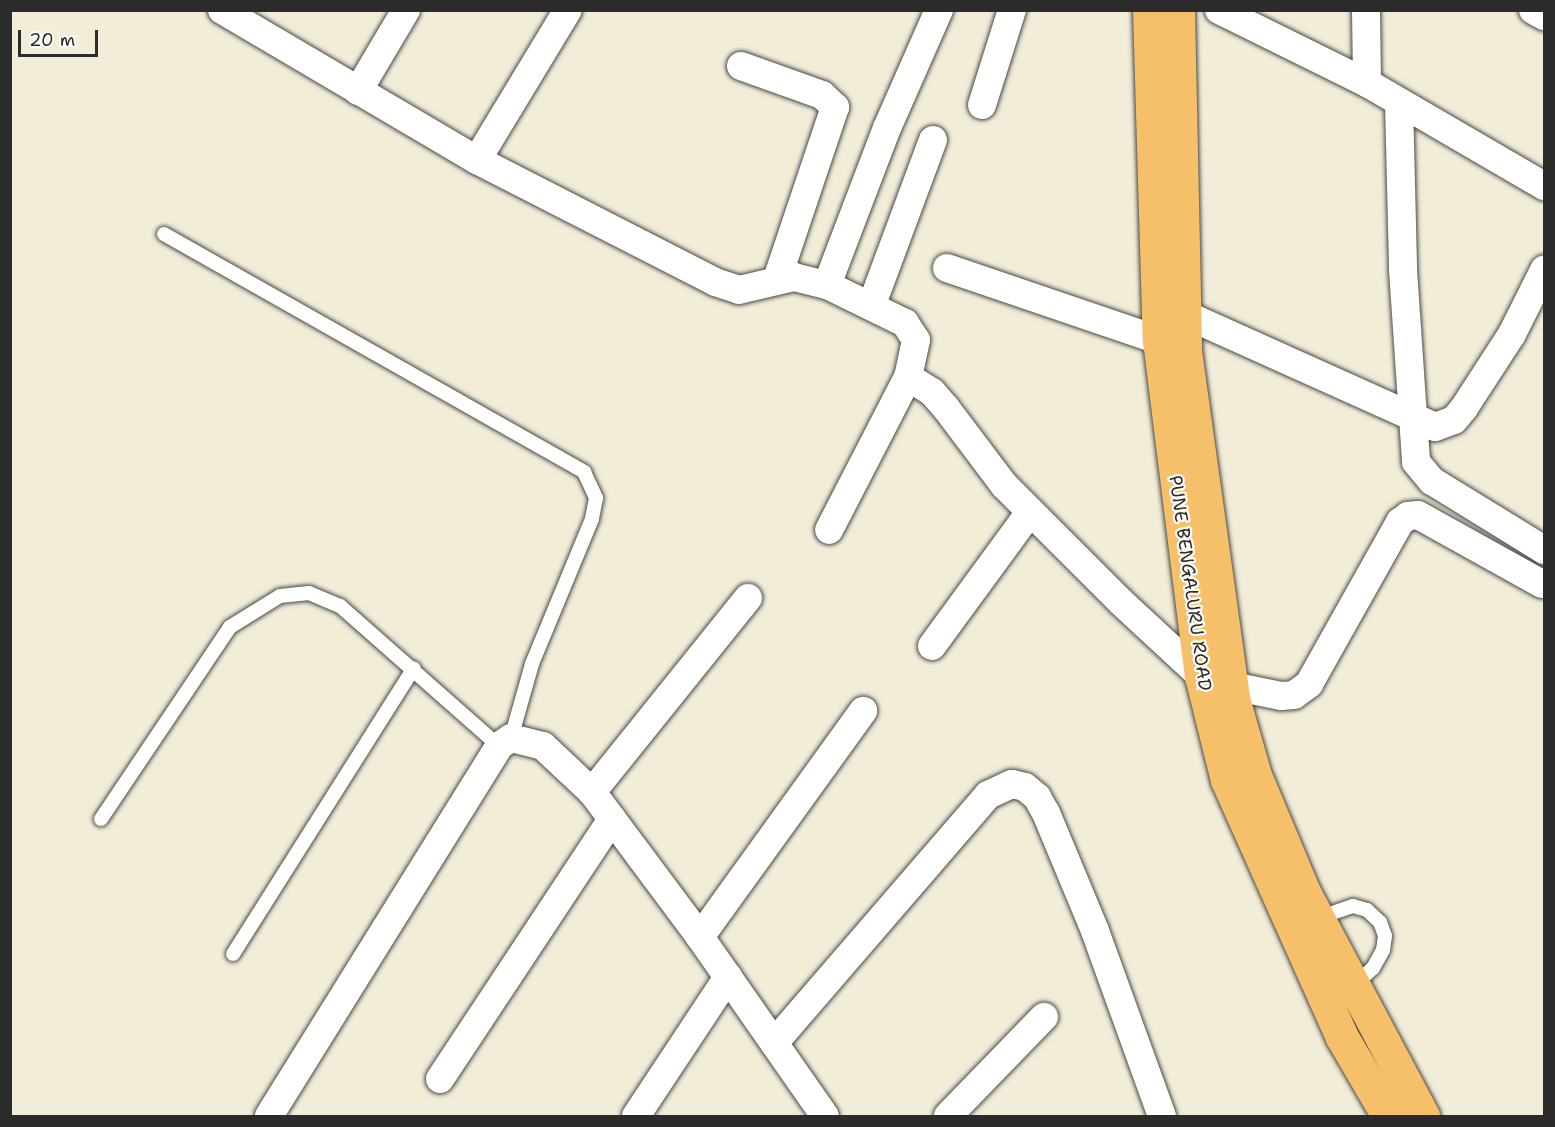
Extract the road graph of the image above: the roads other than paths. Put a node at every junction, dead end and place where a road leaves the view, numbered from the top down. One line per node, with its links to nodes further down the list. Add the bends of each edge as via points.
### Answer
1 (222, 10): 14 (street)
2 (406, 10): 14 (street)
3 (568, 10): 18 (street)
4 (939, 10): 24 (street, via 887,128)
5 (1012, 10): 16 (street)
6 (1149, 10): 27 (main road, PUNE BENGALURU ROAD)
7 (1178, 10): 26 (main road)
8 (1219, 10): 13 (street)
9 (1366, 10): 13 (street)
10 (1533, 10): 11 (street)
11 (1545, 16)
12 (741, 66): 23 (street, via 822,95 835,107)
13 (1367, 82): 15 (street)
14 (358, 91): 18 (street)
15 (1399, 102): 19 (street); 29 (street, via 1403,270)
16 (982, 105)
17 (933, 140): 25 (street)
18 (477, 160): 23 (street, via 715,282 739,290)
19 (1545, 186)
20 (164, 234): 40 (lane, via 584,472 596,498 592,519 532,664)
21 (947, 268): 27 (street)
22 (1545, 270): 29 (street, via 1512,334 1454,420 1435,427)
23 (777, 279): 24 (street, via 794,277)
24 (827, 285): 25 (street)
25 (872, 304): 28 (street, via 913,331 916,351)
26 (1184, 315): 29 (street); 38 (main road, via 1185,351)
27 (1159, 340): 37 (main road, PUNE BENGALURU ROAD)
28 (908, 377): 30 (street, via 932,392 990,468); 31 (street)
29 (1415, 420): 32 (street, via 1416,462 1421,472)
30 (1030, 512): 35 (street); 37 (street)
31 (829, 530)
32 (1545, 550)
33 (1544, 585): 38 (street, via 1418,515 1408,516 1400,522 1310,684 1294,695 1281,696)
34 (748, 598): 41 (street)
35 (932, 646)
36 (414, 668): 40 (lane); 42 (lane, via 364,623 309,593 280,596 260,605 224,636); 46 (lane)
37 (1201, 675): 57 (main road, PUNE BENGALURU ROAD, via 1231,790 1342,1036)
38 (1232, 686): 44 (main road, via 1255,775)
39 (863, 711): 45 (street)
40 (505, 742): 41 (street, via 543,746); 54 (street)
41 (592, 792): 43 (street)
42 (101, 819)
43 (612, 819): 45 (street); 51 (street)
44 (1317, 918): 48 (main road); 48 (lane, via 1353,906 1367,910 1380,922 1385,936 1383,950 1373,968)
45 (700, 937): 47 (street)
46 (233, 954)
47 (728, 977): 50 (street); 55 (street)
48 (1352, 987): 58 (main road)
49 (1044, 1017): 56 (street)
50 (774, 1043): 52 (street); 53 (street, via 988,795 1012,784 1025,787 1037,797 1046,813 1095,931)
51 (440, 1079)
52 (815, 1112)
53 (1156, 1113)
54 (269, 1116)
55 (636, 1116)
56 (948, 1116)
57 (1388, 1116)
58 (1423, 1116)

